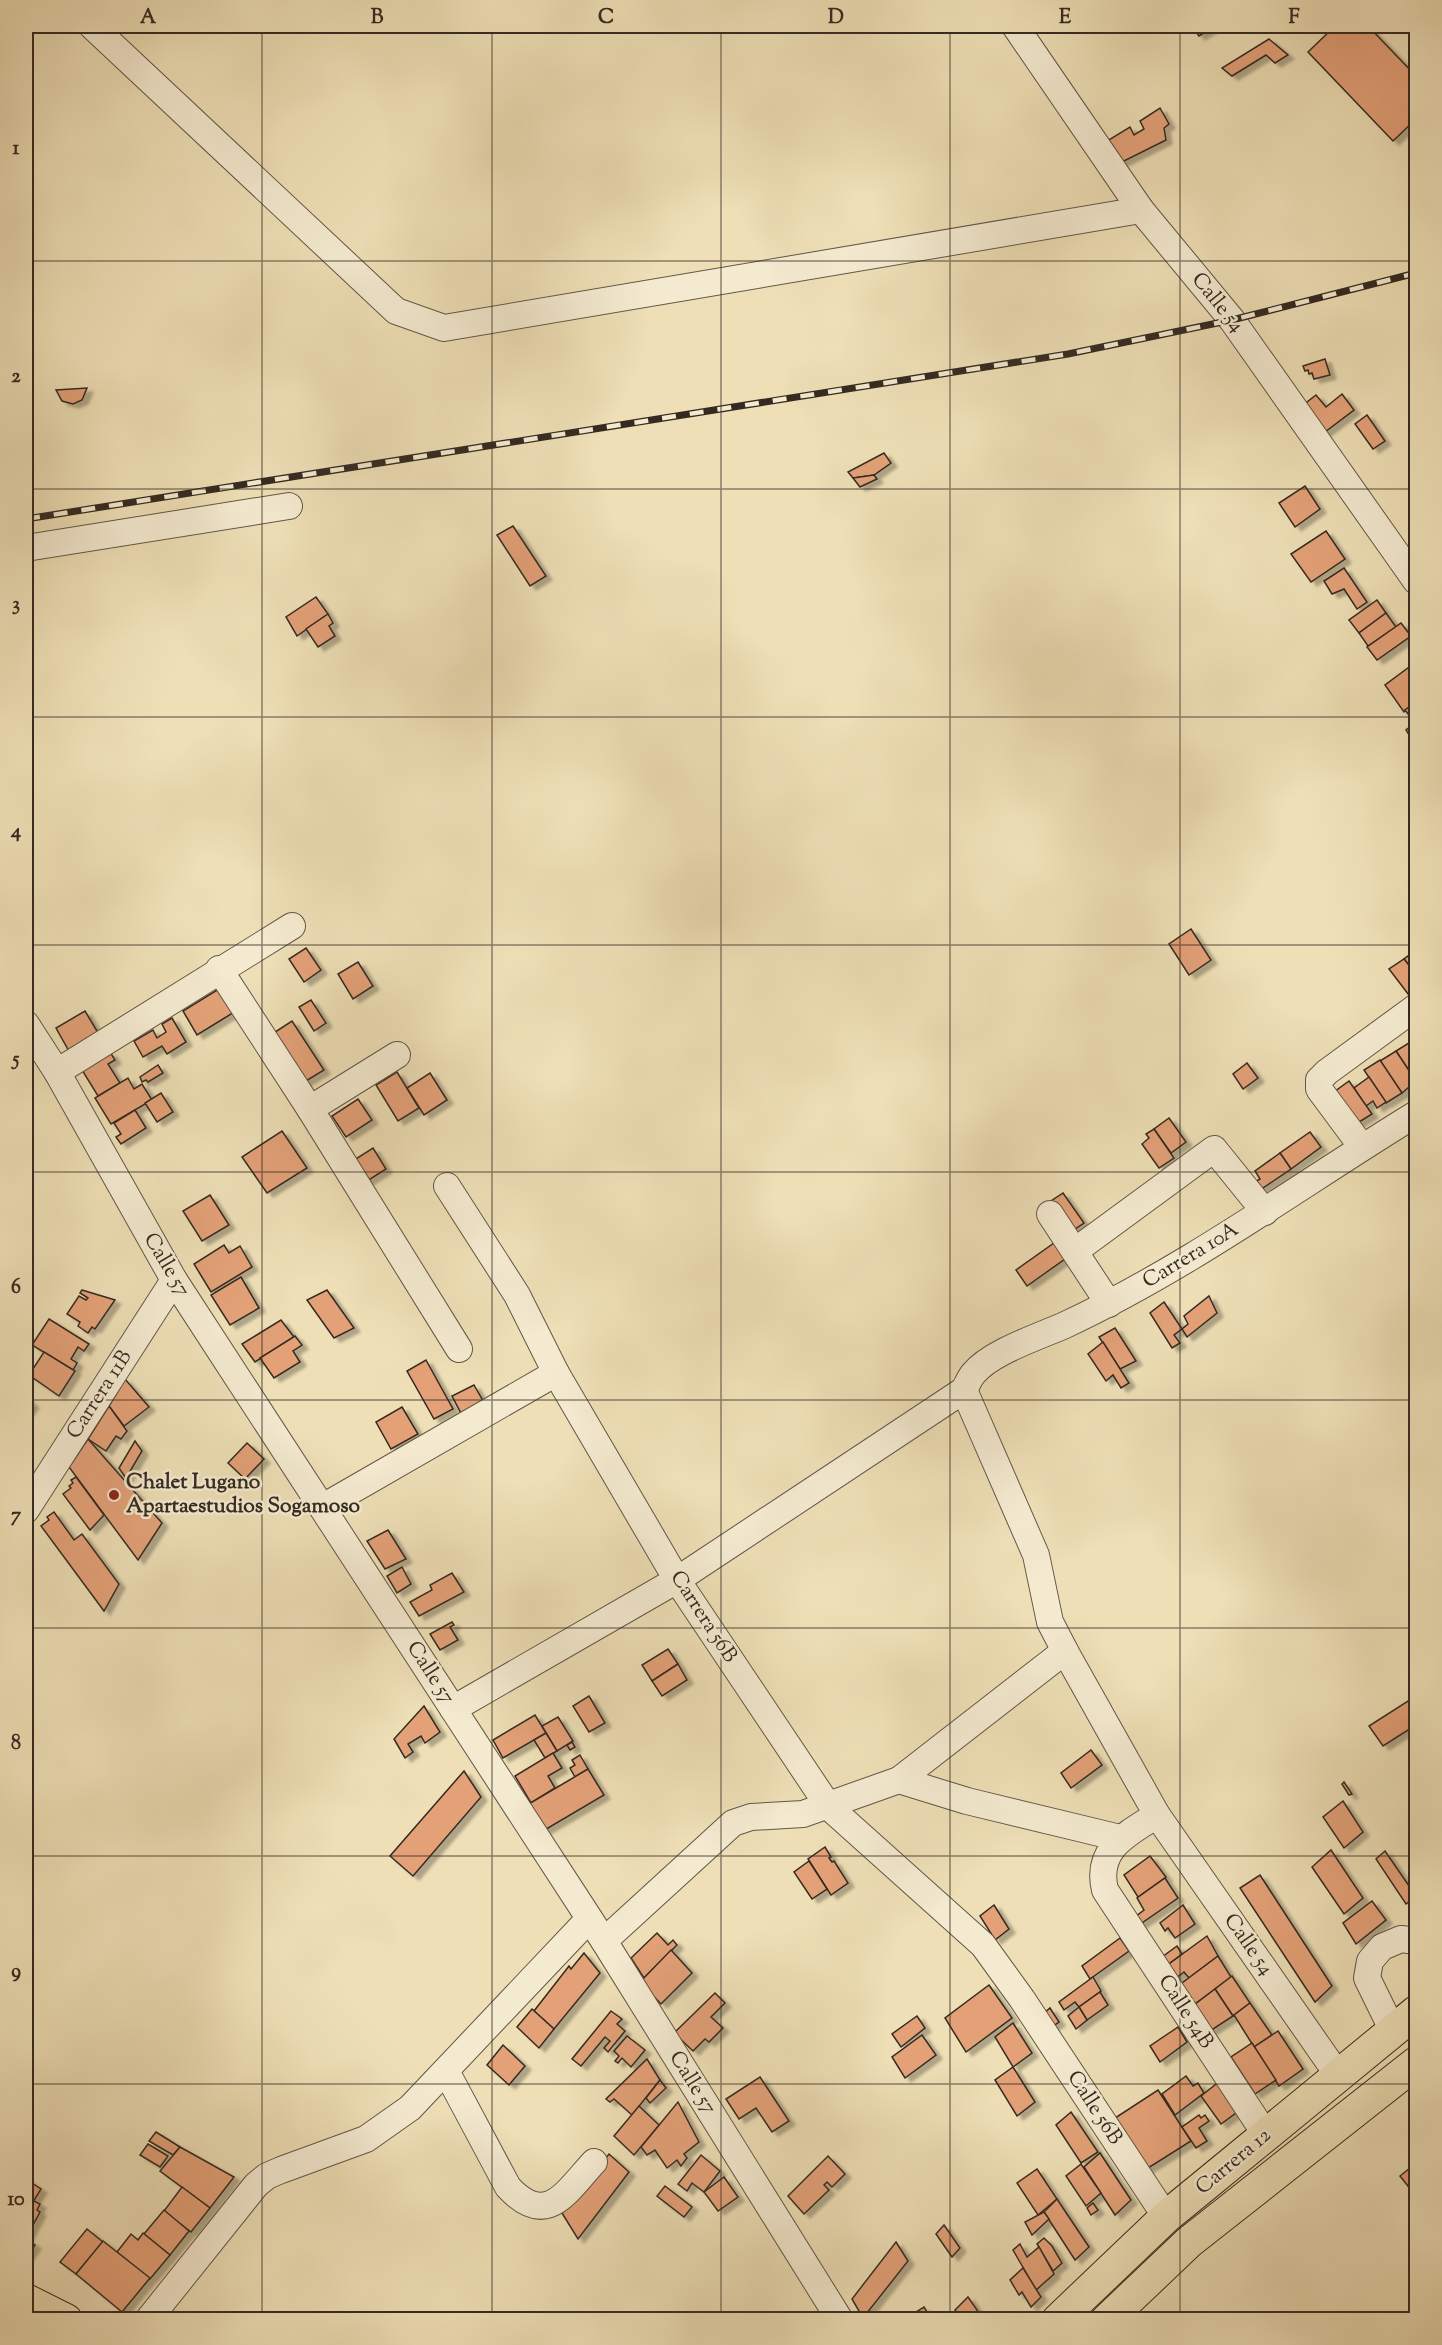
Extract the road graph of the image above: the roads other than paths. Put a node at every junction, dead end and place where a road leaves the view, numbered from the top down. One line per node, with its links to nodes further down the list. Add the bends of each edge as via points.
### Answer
1 (92, 26): 3 (street, via 396,311 444,328)
2 (1015, 26): 3 (street, Calle 54)
3 (1141, 210): 6 (street, Calle 54, via 1232,320)
4 (289, 506): 5 (street)
5 (26, 549)
6 (1416, 581)
7 (292, 926): 8 (street)
8 (219, 969): 12 (street); 13 (street)
9 (1416, 1007): 15 (street, via 1319,1080 1319,1089)
10 (26, 1024): 12 (street, Calle 57)
11 (397, 1055): 13 (street)
12 (57, 1072): 20 (street, Calle 57)
13 (310, 1109): 22 (street)
14 (1416, 1114): 15 (street, Carrera 10A)
15 (1362, 1147): 17 (street, Carrera 10A)
16 (447, 1186): 23 (street, Carrera 56B, via 517,1295)
17 (1265, 1212): 19 (street, via 1214,1149); 21 (street, Carrera 10A)
18 (1050, 1214): 19 (street)
19 (1075, 1251): 21 (street)
20 (174, 1280): 25 (street, Calle 57); 26 (street, Carrera 11B)
21 (1109, 1304): 24 (street, Carrera 10A, via 993,1358 973,1374)
22 (459, 1349)
23 (556, 1373): 25 (street); 27 (street, Carrera 56B)
24 (964, 1390): 27 (street, Carrera 10A); 28 (street, Calle 54, via 1036,1555 1050,1622)
25 (323, 1507): 29 (street, Calle 57)
26 (26, 1510)
27 (677, 1580): 29 (street, Carrera 10A); 31 (street, Carrera 56B)
28 (1065, 1652): 30 (street); 32 (street, Calle 54)
29 (453, 1709): 34 (street, Calle 57)
30 (899, 1780): 31 (street); 33 (street, via 967,1801)
31 (829, 1807): 35 (street, via 733,1823); 37 (street, Carrera 56B, via 983,1945)
32 (1157, 1815): 33 (street); 41 (street, Calle 54)
33 (1120, 1838): 42 (street, Calle 54B, via 1107,1856 1101,1875 1105,1890)
34 (589, 1920): 35 (street, Calle 57); 40 (street)
35 (604, 1941): 48 (street, Calle 57)
36 (1416, 1941): 38 (street, via 1401,1939 1382,1947 1370,1961 1367,1978)
37 (1022, 1999): 44 (street, Calle 56B)
38 (1405, 2021): 41 (main road, Carrera 12)
39 (1416, 2063): 50 (main road, Carrera 12, via 1189,2242)
40 (446, 2071): 43 (street, via 508,2187 520,2200 545,2207 558,2200); 47 (street, via 410,2108 366,2139 267,2176 256,2185)
41 (1338, 2076): 42 (main road, Carrera 12)
42 (1266, 2135): 44 (main road, Carrera 12)
43 (594, 2162)
44 (1166, 2217): 49 (main road, Carrera 12)
45 (26, 2300): 46 (main road)
46 (66, 2319)
47 (148, 2319)
48 (840, 2319)
49 (1058, 2319)
50 (1107, 2319)

